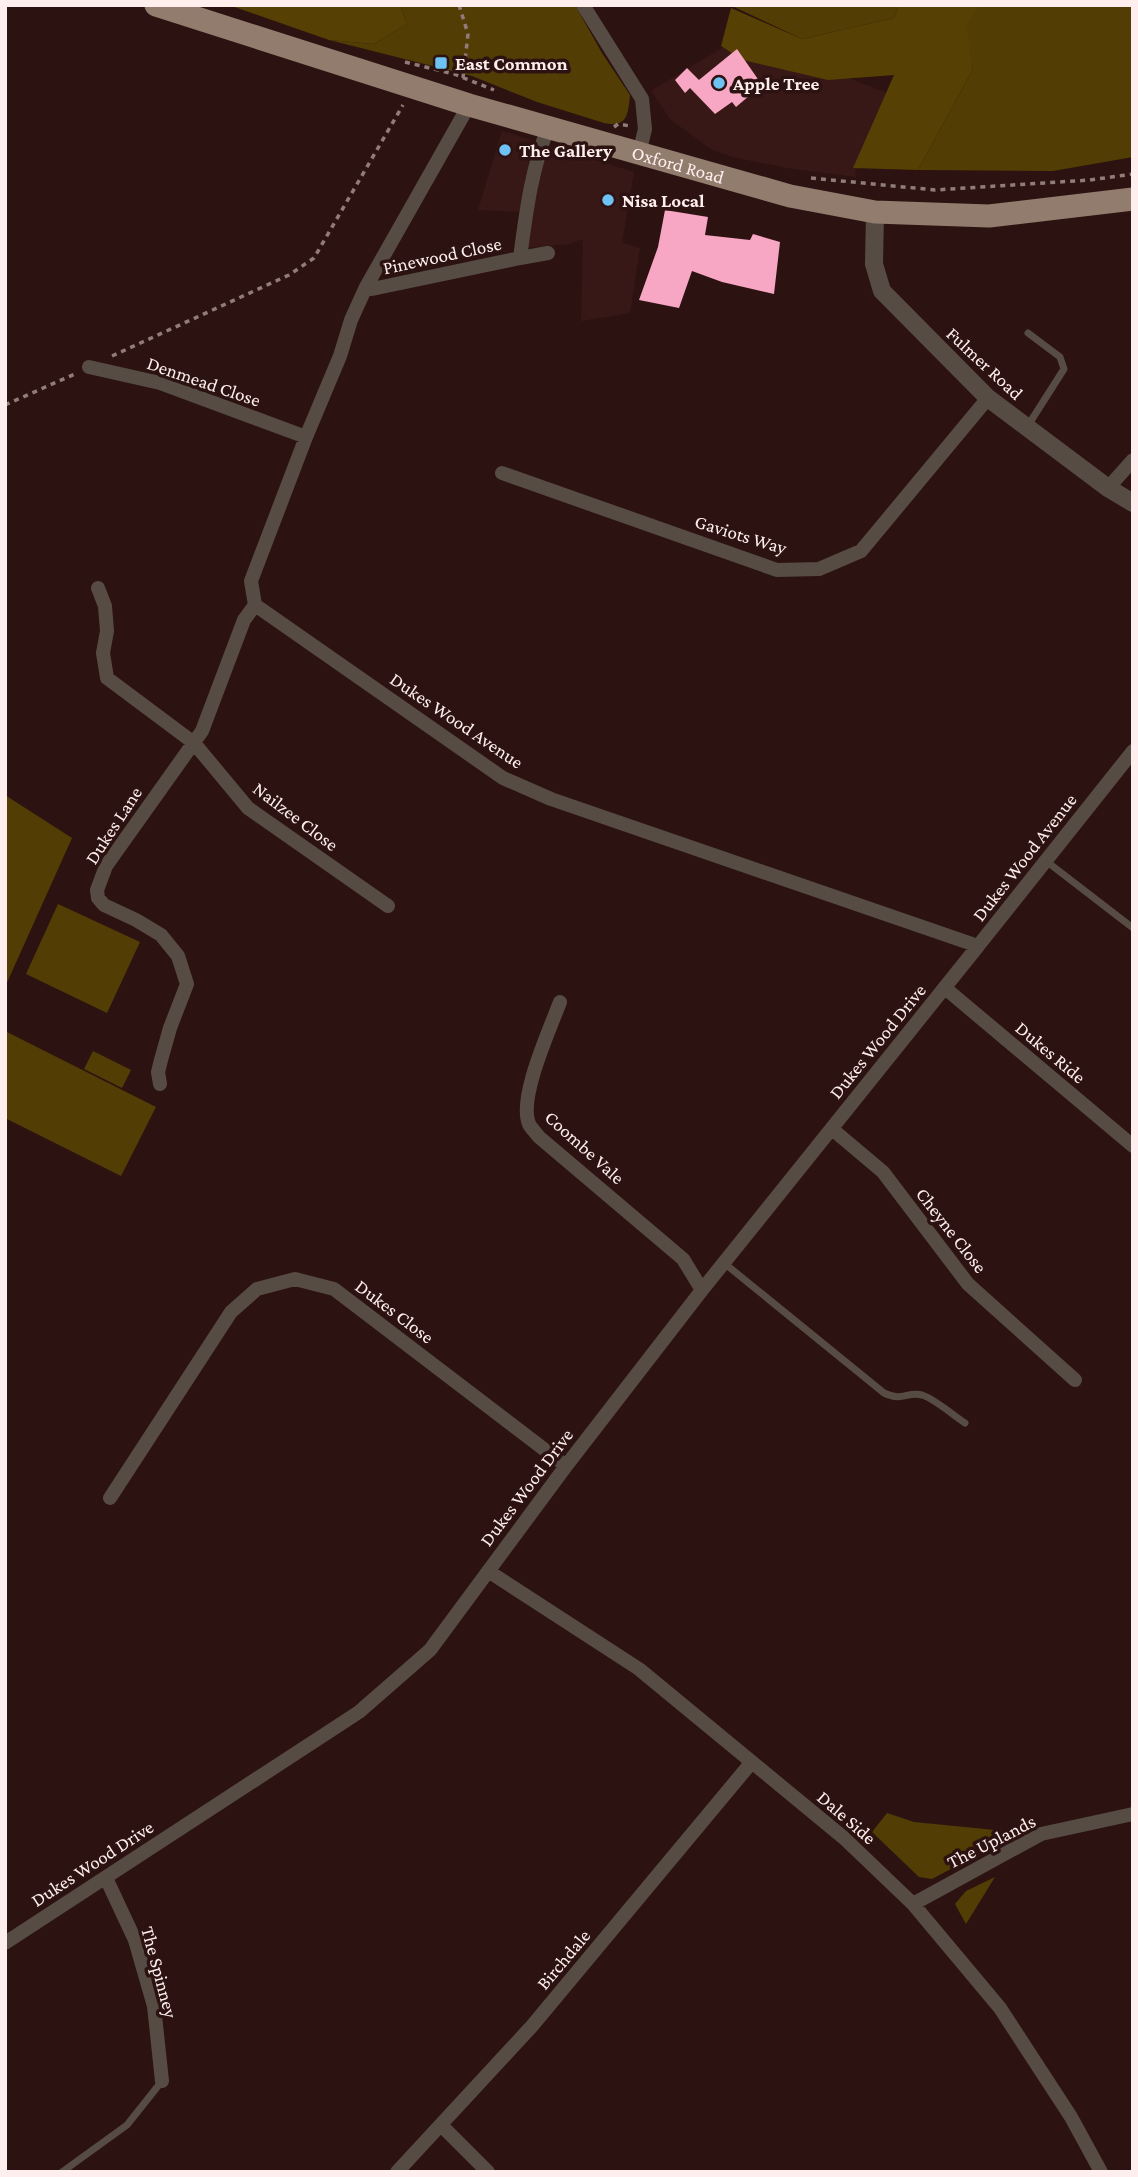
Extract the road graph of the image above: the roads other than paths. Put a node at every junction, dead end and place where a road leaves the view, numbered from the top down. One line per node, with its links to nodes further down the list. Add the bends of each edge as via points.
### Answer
1 (156, 5): 3 (main road, Oxford Road)
2 (583, 5): 5 (street, via 642,99 645,129)
3 (461, 102): 4 (main road, Oxford Road); 10 (street)
4 (548, 128): 5 (main road, Oxford Road); 9 (street, Pinewood Close, via 529,187)
5 (639, 153): 7 (main road, Oxford Road, via 790,196)
6 (1133, 199): 7 (main road, Oxford Road, via 989,216)
7 (875, 212): 13 (street, Fulmer Road, via 874,264 882,291)
8 (548, 253): 9 (street)
9 (520, 258): 10 (street, Pinewood Close)
10 (366, 287): 15 (street)
11 (1028, 333): 14 (lane, via 1060,357 1064,369)
12 (89, 367): 15 (street, Denmead Close, via 160,383)
13 (988, 398): 14 (street, Fulmer Road); 17 (street, Gaviots Way, via 861,551 819,569 777,569)
14 (1027, 428): 18 (street, Fulmer Road)
15 (306, 437): 21 (street, via 251,581)
16 (1133, 460): 18 (street)
17 (502, 473)
18 (1108, 488): 19 (street, Fulmer Road)
19 (1133, 503)
20 (98, 588): 22 (street, Nailzee Close, via 105,606 107,678)
21 (256, 606): 22 (street, Dukes Lane, via 244,620); 27 (street, Dukes Wood Avenue, via 503,778 551,799)
22 (194, 743): 25 (street, Nailzee Close, via 248,808); 30 (street, Dukes Lane, via 112,857 97,890 104,905 160,935 178,956 183,970 187,984 161,1060)
23 (1133, 751): 24 (street, Dukes Wood Avenue)
24 (1045, 861): 26 (lane); 27 (street, Dukes Wood Avenue)
25 (388, 906)
26 (1133, 928)
27 (978, 946): 28 (street, Dukes Wood Drive)
28 (945, 988): 31 (street, Dukes Wood Drive); 32 (street, Dukes Ride)
29 (560, 1003): 34 (street, Coombe Vale, via 531,1084 529,1124 683,1259)
30 (160, 1084)
31 (832, 1129): 33 (street, Dukes Wood Drive); 35 (street, Cheyne Close, via 883,1172 968,1284)
32 (1133, 1146)
33 (724, 1263): 34 (street, Dukes Wood Drive); 36 (lane, via 884,1393 895,1398 923,1396)
34 (702, 1290): 37 (street, Dukes Wood Drive)
35 (1076, 1380)
36 (965, 1423)
37 (566, 1466): 38 (street, Dukes Close, via 334,1289 295,1279 257,1289 231,1312); 39 (street, Dukes Wood Drive)
38 (110, 1498)
39 (488, 1570): 40 (street, Dale Side, via 639,1669); 42 (street, Dukes Wood Drive, via 430,1650 359,1712)
40 (751, 1763): 43 (street, Dale Side, via 844,1838); 46 (street, Birchdale, via 532,2026)
41 (1133, 1814): 43 (street, The Uplands, via 1041,1834)
42 (106, 1878): 44 (street, Dukes Wood Drive); 45 (street, The Spinney, via 135,1940 154,2006)
43 (913, 1904): 50 (street, Dale Side, via 1000,2008)
44 (5, 1943)
45 (162, 2081): 47 (lane, via 127,2125)
46 (441, 2125): 48 (street, Birchdale); 49 (street)
47 (62, 2172)
48 (397, 2172)
49 (488, 2172)
50 (1101, 2172)

